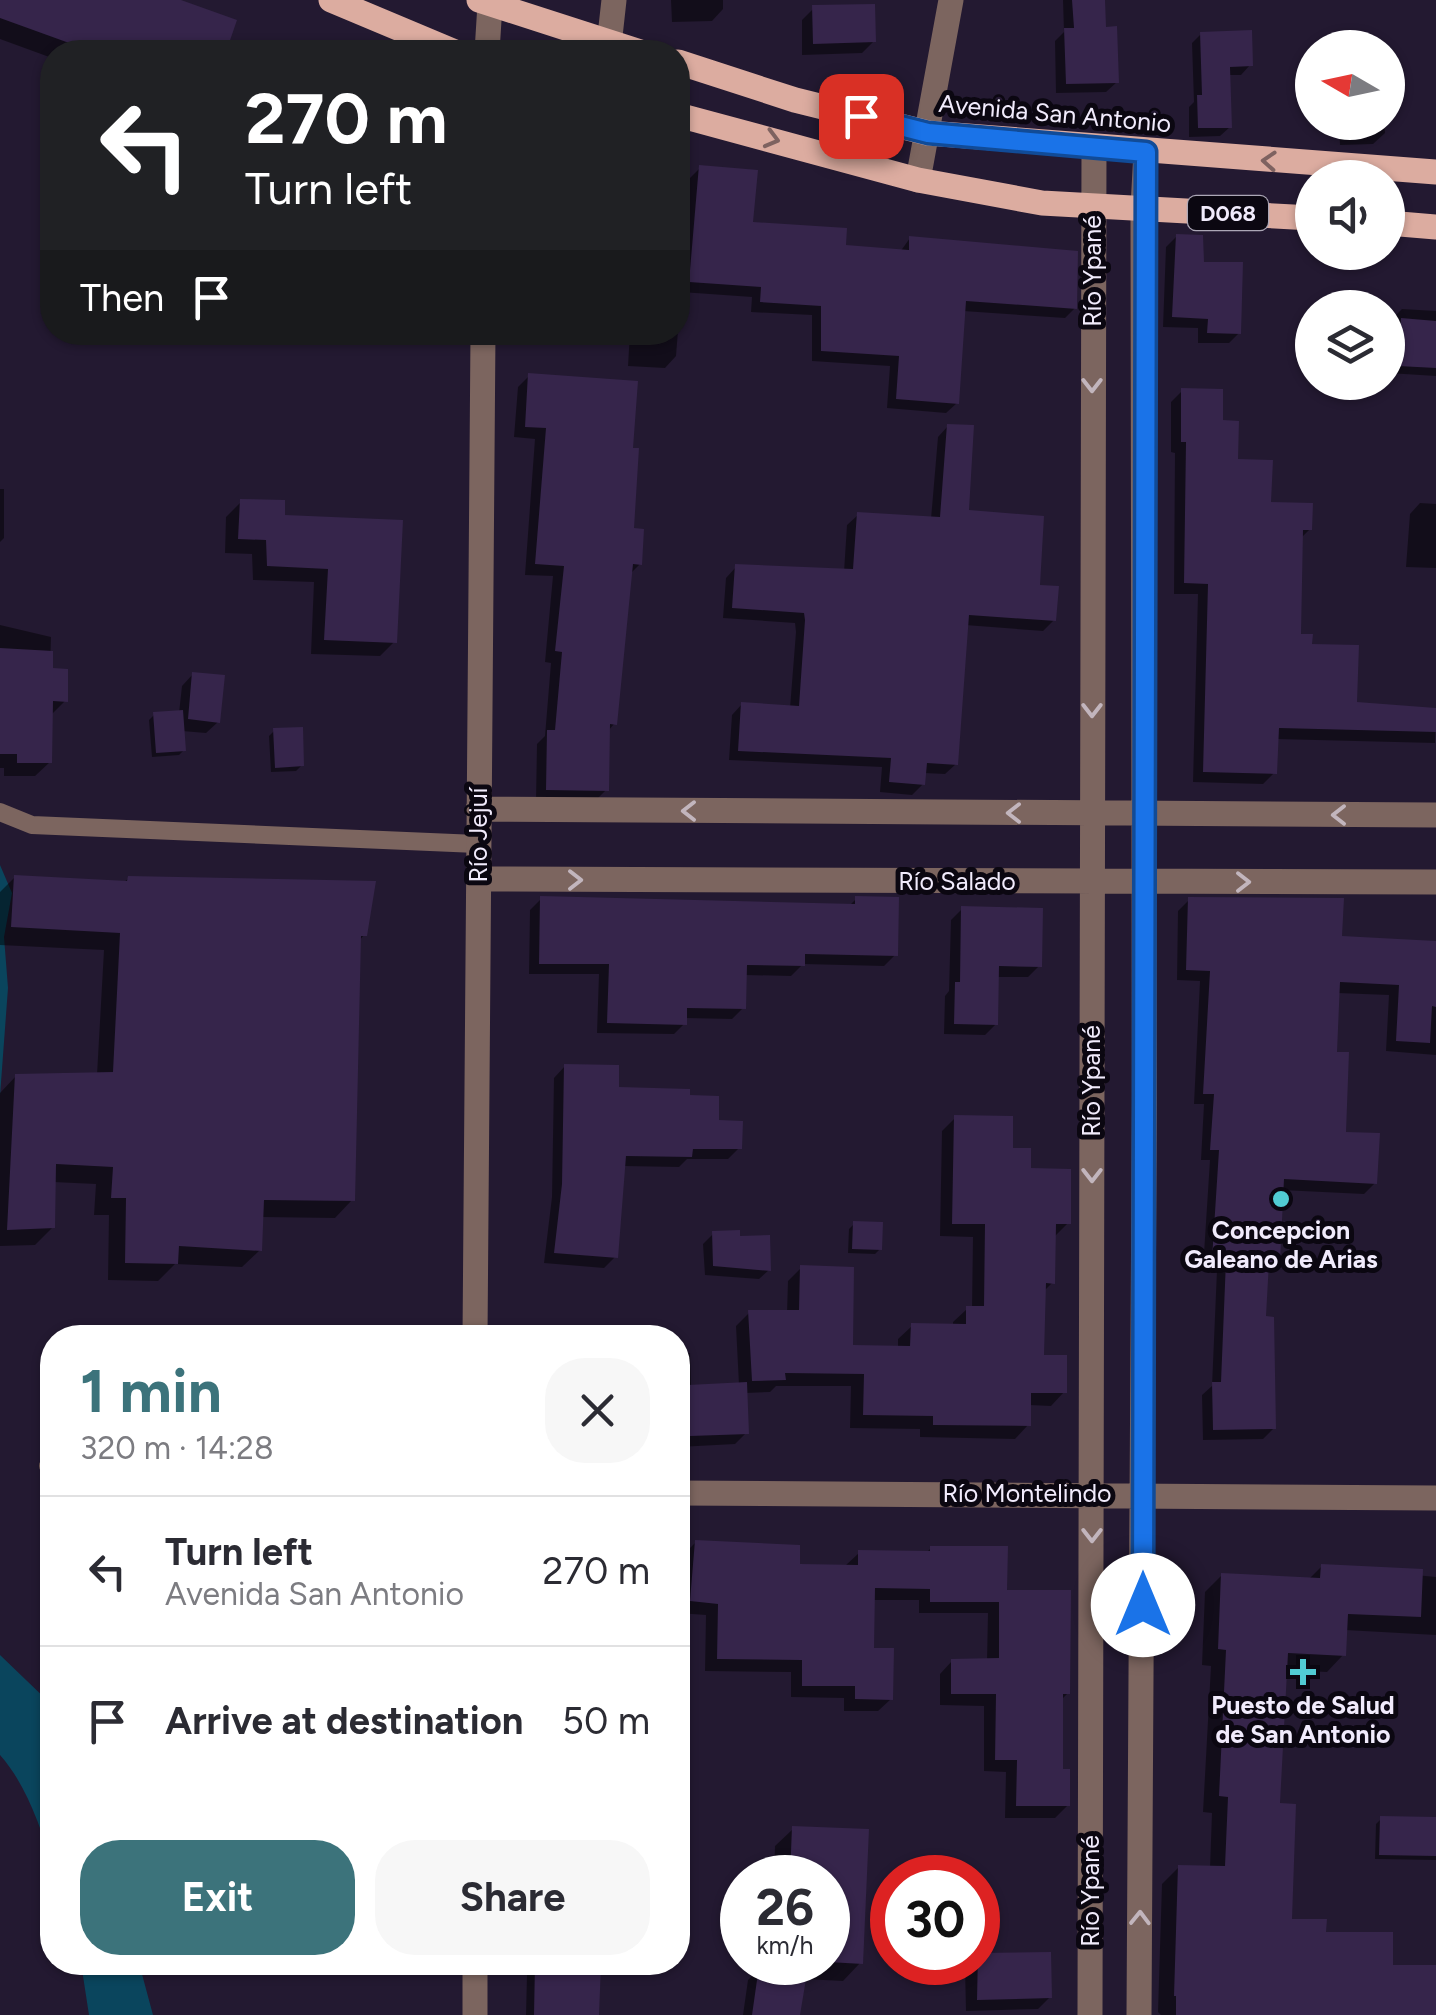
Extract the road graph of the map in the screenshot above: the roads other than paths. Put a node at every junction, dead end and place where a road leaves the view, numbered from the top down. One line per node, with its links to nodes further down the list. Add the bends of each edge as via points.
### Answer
1 (332, 0): 5 (main road)
2 (614, 0): 8 (street)
3 (950, 0): 11 (street)
4 (485, 2): 6 (street); 7 (main road)
5 (427, 40)
6 (487, 40)
7 (597, 40)
8 (609, 40)
9 (690, 66): 11 (main road, Avenida San Antonio / D068)
10 (690, 118): 15 (main road, D068, one-way to 15)
11 (928, 133): 12 (main road, Avenida San Antonio / D068); 15 (street)
12 (1094, 148): 13 (main road, Avenida San Antonio / D068); 16 (street, Río Ypané)
13 (1146, 152): 14 (main road, Avenida San Antonio / D068, one-way to 13); 17 (street, Río Ypané)
14 (1436, 172)
15 (918, 180): 16 (main road, D068)
16 (1092, 206): 17 (main road, D068); 24 (street, Río Ypané, one-way to 24)
17 (1143, 207): 18 (main road, D068); 25 (street, Río Ypané)
18 (1295, 217)
19 (1405, 225): 20 (main road)
20 (1436, 227)
21 (483, 345): 22 (street, Río Jejuí)
22 (478, 809): 24 (street, one-way to 22); 27 (street, Río Jejuí)
23 (0, 812): 27 (lane, via 32,825)
24 (1092, 813): 25 (street); 29 (street, Río Ypané)
25 (1146, 814): 26 (street, one-way to 25); 30 (street, Río Ypané)
26 (1436, 815)
27 (477, 844): 28 (street, Río Jejuí)
28 (478, 880): 29 (street, Río Salado, one-way to 29); 32 (street, Río Jejuí)
29 (1091, 881): 30 (street, Río Salado); 34 (street, Río Ypané, one-way to 34)
30 (1146, 882): 31 (street, Río Salado, one-way to 31); 35 (street, Río Ypané)
31 (1436, 882)
32 (475, 1325)
33 (690, 1493): 34 (street, Río Montelindo)
34 (1092, 1494): 35 (street, Río Montelindo); 39 (street, Río Ypané, one-way to 39)
35 (1144, 1494): 36 (street, Río Montelindo); 40 (street, Río Ypané, one-way to 35)
36 (1436, 1498)
37 (475, 1975): 38 (street)
38 (475, 2015)
39 (1090, 2015)
40 (1139, 2015)

